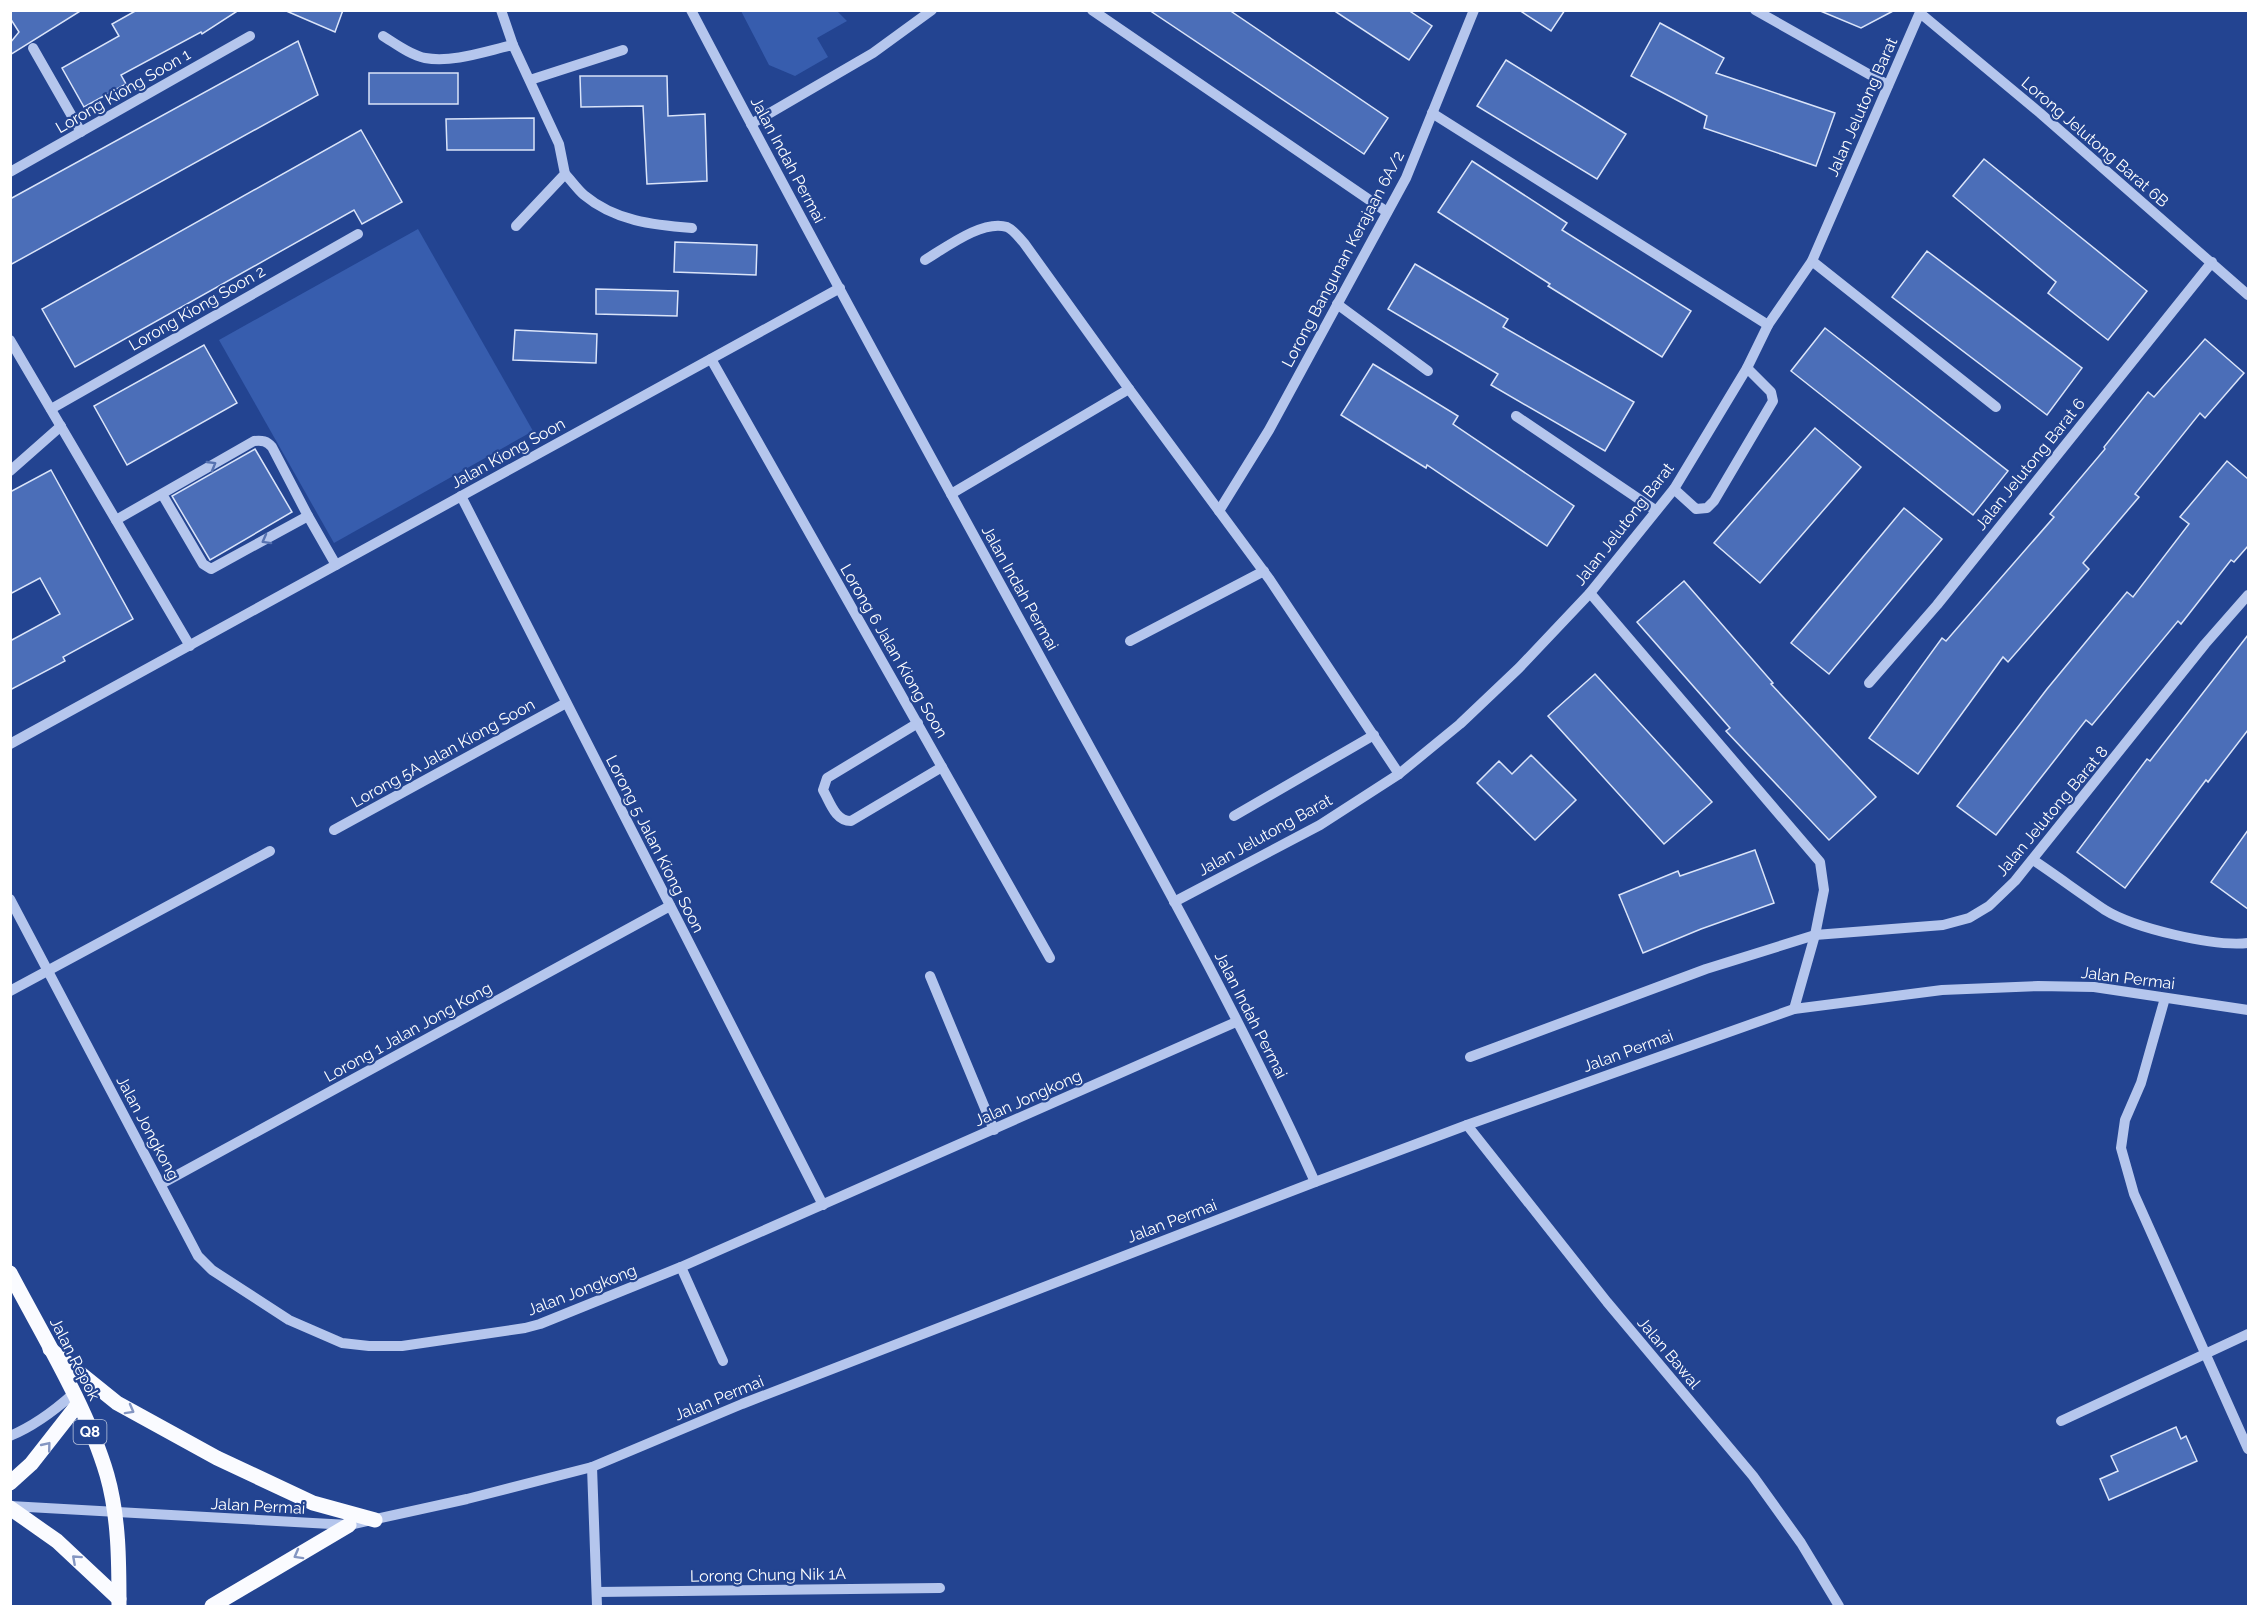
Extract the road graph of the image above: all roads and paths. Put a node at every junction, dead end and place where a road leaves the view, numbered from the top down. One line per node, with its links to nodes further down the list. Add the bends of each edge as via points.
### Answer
1 (501, 10): 10 (street)
2 (692, 10): 16 (street, Jalan Indah Permai)
3 (932, 10): 16 (street, via 873,53)
4 (1092, 10): 20 (street)
5 (1474, 10): 15 (street, Lorong Bangunan Kerajaan 6A/2)
6 (1755, 10): 14 (street)
7 (1920, 12): 14 (street, Jalan Jelutong Barat); 26 (street, Lorong Jelutong Barat 6B)
8 (250, 36): 17 (street, Lorong Kiong Soon 1)
9 (383, 36): 10 (street, via 425,58 454,58)
10 (513, 45): 13 (street)
11 (33, 48): 17 (street)
12 (623, 50): 13 (street)
13 (531, 80): 19 (street, via 559,144)
14 (1888, 85): 25 (street, Jalan Jelutong Barat)
15 (1432, 113): 20 (street, Lorong Bangunan Kerajaan 6A/2, via 1406,178); 30 (street)
16 (751, 124): 27 (street, Jalan Indah Permai)
17 (81, 132): 18 (street, Lorong Kiong Soon 1)
18 (10, 172)
19 (565, 174): 21 (street); 22 (street, via 584,195 619,216)
20 (1387, 212): 29 (street, Lorong Bangunan Kerajaan 6A/2)
21 (516, 226)
22 (692, 228)
23 (358, 234): 37 (street, Lorong Kiong Soon 2)
24 (925, 260): 35 (street, via 972,232 992,226 1012,230)
25 (1812, 261): 30 (street, Jalan Jelutong Barat); 36 (street)
26 (2212, 262): 28 (street, Lorong Jelutong Barat 6B); 55 (street, Jalan Jelutong Barat 6, via 1937,605)
27 (840, 288): 32 (street, Jalan Kiong Soon); 43 (street, Jalan Indah Permai)
28 (2248, 295)
29 (1337, 304): 34 (street); 46 (street, Lorong Bangunan Kerajaan 6A/2, via 1269,430)
30 (1768, 325): 33 (street, Jalan Jelutong Barat)
31 (10, 340): 37 (street)
32 (711, 359): 44 (street, Jalan Kiong Soon); 57 (street, Lorong 6 Jalan Kiong Soon)
33 (1747, 368): 41 (street, Jalan Jelutong Barat); 41 (street, via 1771,392 1773,401 1714,501 1707,508 1696,509)
34 (1428, 371)
35 (1129, 389): 43 (street); 46 (street)
36 (1996, 406)
37 (51, 409): 39 (street)
38 (1516, 416): 45 (street)
39 (61, 426): 40 (street); 48 (street)
40 (10, 471)
41 (1674, 489): 45 (street, Jalan Jelutong Barat)
42 (162, 494): 47 (street, one-way to 42, via 211,569 203,564); 47 (street, one-way to 47, via 254,441 265,441 272,447); 48 (street)
43 (951, 494): 67 (street, Jalan Indah Permai)
44 (461, 496): 49 (street, Jalan Kiong Soon); 56 (street, Lorong 5 Jalan Kiong Soon)
45 (1655, 510): 51 (street, Jalan Jelutong Barat)
46 (1219, 511): 50 (street)
47 (308, 516): 49 (street)
48 (116, 520): 54 (street)
49 (336, 565): 54 (street, Jalan Kiong Soon)
50 (1263, 571): 53 (street); 58 (street)
51 (1590, 593): 61 (street, Jalan Jelutong Barat, via 1460,724); 69 (street, via 1820,862 1824,890)
52 (2248, 595): 65 (street, Jalan Jelutong Barat 8)
53 (1130, 641)
54 (190, 645): 59 (street, Jalan Kiong Soon)
55 (1869, 683)
56 (566, 703): 63 (street, Lorong 5A Jalan Kiong Soon); 68 (street, Lorong 5 Jalan Kiong Soon)
57 (918, 723): 60 (street, Lorong 6 Jalan Kiong Soon); 60 (street, via 827,778 823,790 838,817 851,821)
58 (1374, 735): 61 (street); 62 (street)
59 (10, 744)
60 (942, 767): 71 (street, Lorong 6 Jalan Kiong Soon)
61 (1399, 774): 67 (street, Jalan Jelutong Barat, via 1320,825)
62 (1234, 816)
63 (334, 830)
64 (270, 851): 72 (street)
65 (2033, 860): 69 (street, Jalan Jelutong Barat 8, via 1989,906 1969,918 1943,925); 70 (street, via 2107,911 2135,924 2224,943)
66 (10, 899): 72 (street, Jalan Jongkong)
67 (1174, 902): 78 (street, Jalan Indah Permai)
68 (670, 906): 83 (street, Lorong 1 Jalan Jong Kong); 84 (street, Lorong 5 Jalan Kiong Soon)
69 (1815, 935): 76 (street); 79 (street, Jalan Jelutong Barat 8, via 1706,969)
70 (2248, 943)
71 (1050, 958)
72 (48, 971): 74 (street); 83 (street, Jalan Jongkong)
73 (930, 976): 81 (street)
74 (10, 991)
75 (2165, 998): 76 (street, Jalan Permai, via 2094,987 2038,986 1942,990); 77 (street, Jalan Permai); 89 (street, via 2141,1083 2126,1120 2121,1148 2134,1194)
76 (1794, 1009): 80 (street, Jalan Permai)
77 (2248, 1010)
78 (1236, 1022): 81 (street, Jalan Jongkong); 82 (street, Jalan Indah Permai, via 1278,1100)
79 (1470, 1057)
80 (1467, 1125): 82 (street, Jalan Permai); 106 (street, Jalan Bawal, via 1607,1302 1753,1476)
81 (994, 1130): 84 (street, Jalan Jongkong)
82 (1315, 1182): 95 (street, Jalan Permai, via 742,1404)
83 (161, 1184): 85 (street, Jalan Jongkong, via 198,1256 212,1270 289,1320 342,1343 402,1346 525,1328)
84 (823, 1205): 85 (street, Jalan Jongkong)
85 (681, 1268): 90 (street)
86 (10, 1273): 88 (main road, Jalan Repok / Q8)
87 (2248, 1334): 89 (street)
88 (50, 1349): 91 (main road, Jalan Repok / Q8); 99 (main road, one-way to 99, via 117,1402 217,1458 313,1503)
89 (2205, 1355): 92 (street); 94 (street)
90 (723, 1361)
91 (76, 1399): 93 (street); 96 (main road, one-way to 91, via 31,1464); 98 (main road, Jalan Repok / Q8, via 106,1474)
92 (2061, 1421)
93 (10, 1436)
94 (2248, 1449)
95 (592, 1467): 99 (street, Jalan Permai); 102 (street)
96 (10, 1483)
97 (10, 1507): 98 (street, Jalan Permai); 103 (main road, one-way to 97, via 57,1541)
98 (115, 1514): 100 (street, Jalan Permai); 103 (main road, Jalan Repok / Q8)
99 (375, 1520): 100 (street, Jalan Permai)
100 (349, 1526): 104 (main road, one-way to 104)
101 (940, 1588): 102 (street, Lorong Chung Nik 1A)
102 (597, 1592): 105 (street)
103 (119, 1603)
104 (212, 1606)
105 (597, 1606)
106 (1839, 1606)

